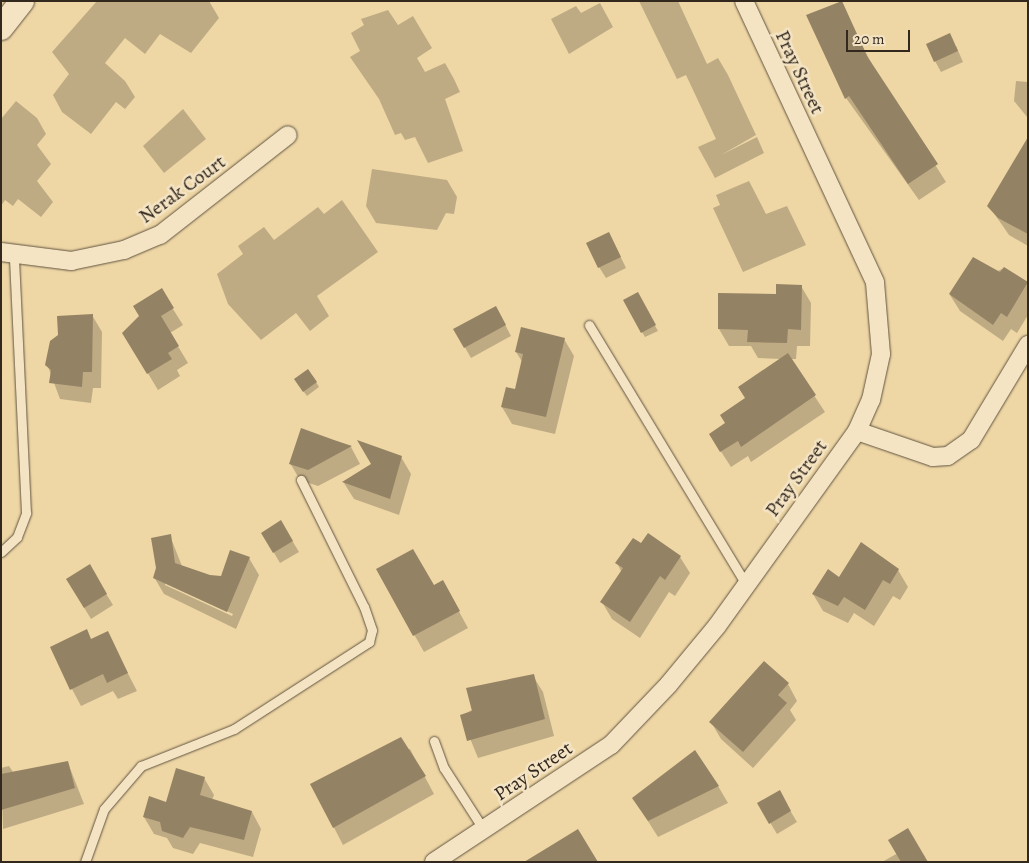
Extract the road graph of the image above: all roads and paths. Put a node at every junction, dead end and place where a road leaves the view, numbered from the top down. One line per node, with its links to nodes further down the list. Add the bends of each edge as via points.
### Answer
1 (22, 1): 3 (street)
2 (744, 1): 8 (street, Pray Street, via 875,282 881,354 871,400)
3 (1, 28)
4 (288, 134): 5 (street, Nerak Court, via 160,235 124,250 71,261)
5 (7, 253): 10 (lane, via 26,513 17,537)
6 (589, 325): 11 (lane)
7 (1028, 345): 8 (street, via 971,440 948,456 933,457)
8 (857, 431): 11 (street, Pray Street)
9 (301, 480): 14 (lane, via 364,607 372,630 369,642 234,729 142,766 104,809)
10 (1, 552)
11 (745, 583): 13 (street, Pray Street, via 675,677 611,745)
12 (434, 741): 13 (lane, via 444,768)
13 (484, 830): 15 (street, Pray Street)
14 (85, 862)
15 (434, 862)

